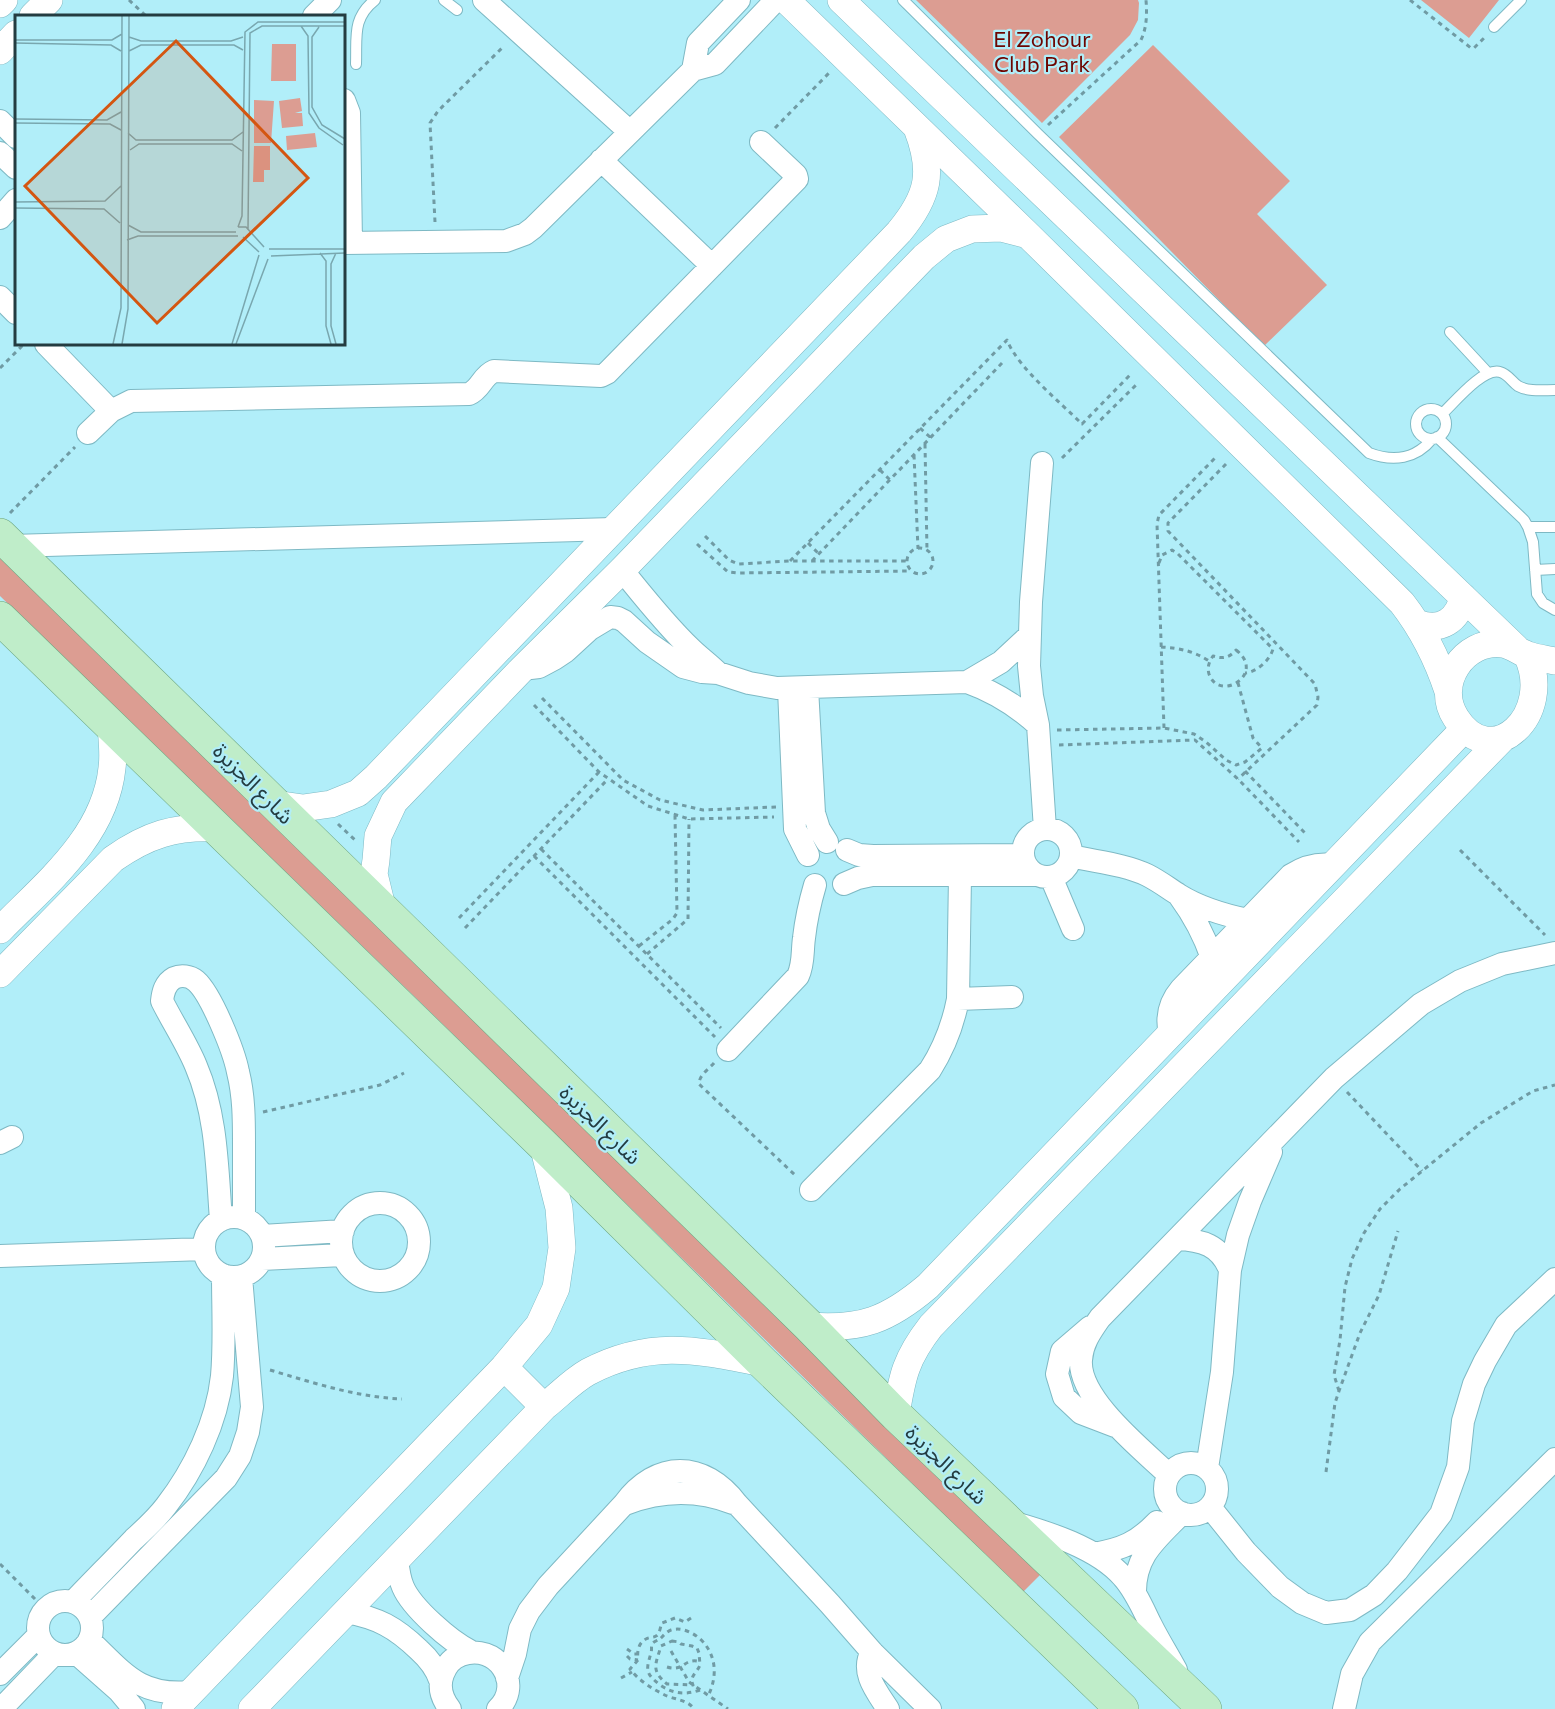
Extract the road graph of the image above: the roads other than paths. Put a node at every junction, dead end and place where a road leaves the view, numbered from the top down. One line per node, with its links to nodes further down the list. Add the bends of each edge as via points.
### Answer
1 (4, 0): 13 (street)
2 (49, 0): 15 (street)
3 (330, 0): 16 (street)
4 (375, 0): 20 (lane, via 357,21)
5 (444, 0): 14 (lane)
6 (484, 0): 25 (street)
7 (740, 0): 21 (street, via 698,43)
8 (777, 0): 21 (street, via 715,64)
9 (786, 0): 24 (street)
10 (841, 0): 56 (street)
11 (903, 0): 47 (lane, via 1370,453 1404,458)
12 (1521, 0): 17 (lane)
13 (0, 4)
14 (457, 10)
15 (34, 15)
16 (315, 15)
17 (1494, 27)
18 (15, 35): 19 (street)
19 (0, 51)
20 (356, 64)
21 (693, 70): 25 (street)
22 (345, 103): 35 (street, via 349,113)
23 (0, 121): 26 (street)
24 (917, 128): 33 (street, via 925,149 927,171 923,194); 34 (street)
25 (630, 132): 29 (street)
26 (15, 136)
27 (761, 142): 37 (street, via 796,179)
28 (0, 153): 30 (street)
29 (601, 160): 35 (street, via 533,228 506,241); 37 (street)
30 (15, 167)
31 (15, 201): 32 (street)
32 (0, 218)
33 (899, 232): 36 (street); 51 (street)
34 (1028, 235): 36 (street, via 1001,228 972,229 946,239); 59 (street, via 1402,603)
35 (347, 243)
36 (924, 257): 54 (street)
37 (712, 266): 44 (street, via 601,376 494,371 469,394 131,401)
38 (0, 297): 39 (street)
39 (15, 312)
40 (1450, 332): 42 (lane)
41 (47, 345): 44 (street)
42 (1488, 372): 43 (lane, via 1506,374 1524,388); 45 (lane)
43 (1555, 390)
44 (111, 411): 46 (street)
45 (1442, 414): 47 (lane, via 1444,429); 47 (lane, via 1427,410 1416,421 1418,432)
46 (88, 433)
47 (1435, 438): 49 (lane)
48 (1042, 471): 60 (street)
49 (1528, 527): 50 (lane); 55 (lane)
50 (1555, 527)
51 (613, 529): 52 (street); 73 (street)
52 (6, 532): 77 (main road, شارع الجزيرة)
53 (1555, 569): 55 (lane)
54 (622, 570): 63 (street); 64 (street, via 689,647)
55 (1535, 570): 57 (lane, via 1537,594 1543,603)
56 (1463, 597): 59 (street, via 1458,612 1447,623 1432,627); 61 (street)
57 (1555, 609)
58 (0, 618): 69 (main road)
59 (1417, 623): 67 (street, via 1430,644)
60 (1029, 636): 65 (street, via 1001,662); 71 (street)
61 (1522, 652): 62 (street); 67 (street, via 1503,644 1490,644 1471,652 1456,665); 68 (street, via 1541,674 1541,709)
62 (1555, 661)
63 (522, 669): 64 (street, via 539,667 554,659 610,617 624,621 683,667); 75 (street)
64 (718, 673): 66 (street, via 749,682)
65 (968, 682): 66 (street); 71 (street, via 1006,699 1022,711)
66 (798, 688): 80 (street, via 814,813 819,829); 82 (street, via 795,829)
67 (1448, 691): 70 (street, via 1452,711)
68 (1546, 717): 72 (street, via 1514,737)
69 (111, 726): 78 (main road); 81 (street, via 113,757 109,787 94,825)
70 (1464, 729): 72 (street, via 1481,738); 74 (street)
71 (1038, 733): 79 (street)
72 (1501, 740): 76 (street)
73 (398, 753): 75 (street); 77 (street, via 358,794 332,804 303,808)
74 (1440, 754): 76 (street, via 1453,760); 85 (street)
75 (420, 774): 92 (street, via 394,802 378,836 375,874)
76 (1464, 778): 119 (street)
77 (275, 804): 92 (main road, شارع الجزيرة)
78 (217, 828): 86 (street, via 180,829 153,836 128,848); 104 (main road)
79 (1045, 829): 83 (street, via 1028,837); 84 (street, via 1061,833 1071,848)
80 (837, 846): 82 (street, via 816,846); 83 (street, via 873,856); 89 (street, via 853,864)
81 (75, 853): 86 (street); 95 (street)
82 (808, 855): 90 (street, via 806,871)
83 (1023, 855): 88 (street, via 1029,870)
84 (1071, 856): 88 (street, via 1065,870); 91 (street, via 1145,874)
85 (1332, 865): 93 (street, via 1308,866 1291,875); 101 (street)
86 (97, 875): 98 (street)
87 (960, 876): 88 (street); 89 (street, via 872,875); 100 (street)
88 (1044, 876): 94 (street)
89 (844, 884): 90 (street, via 829,890)
90 (815, 885): 102 (street, via 805,929 803,966 798,976)
91 (1179, 896): 93 (street, via 1224,915); 97 (street, via 1198,925)
92 (383, 911): 120 (main road, شارع الجزيرة)
93 (1248, 920): 97 (street)
94 (1074, 929)
95 (0, 930)
96 (1551, 945): 103 (street, via 1460,981 1421,1004 1334,1078)
97 (1212, 958): 101 (street, via 1173,1001 1168,1016)
98 (0, 974)
99 (1012, 997): 100 (street)
100 (958, 999): 105 (street, via 948,1036 930,1070)
101 (1170, 1034): 118 (street)
102 (731, 1046)
103 (1280, 1134): 110 (street); 115 (street, via 1250,1201)
104 (543, 1145): 121 (main road); 122 (street, via 559,1208 562,1248 556,1288 539,1326)
105 (811, 1190)
106 (244, 1218): 107 (street); 107 (street, via 244,1117 238,1072 205,991 195,979 185,976 168,983 162,1001 197,1068 209,1107 216,1146); 109 (street)
107 (220, 1220): 111 (street, via 206,1237)
108 (343, 1231): 109 (street); 112 (street); 112 (street, via 350,1217 362,1208 377,1203 393,1205 416,1226 419,1241 408,1270 387,1280 364,1278)
109 (262, 1236): 114 (street)
110 (1177, 1239): 115 (street, via 1195,1239 1212,1246 1225,1258); 127 (street, via 1100,1318 1086,1337 1080,1361 1085,1384 1098,1404)
111 (204, 1249): 113 (street); 116 (street, via 213,1269)
112 (343, 1255): 114 (street)
113 (0, 1256)
114 (262, 1259): 116 (street, via 250,1273)
115 (1230, 1270): 126 (street, via 1222,1372)
116 (232, 1276): 134 (street, via 222,1378 207,1432 195,1458 165,1508); 137 (street, via 252,1407 240,1456 226,1478)
117 (1555, 1279): 128 (street, via 1506,1325 1485,1361 1463,1421 1458,1467 1441,1514 1374,1595 1350,1610 1326,1613 1302,1603 1246,1552)
118 (928, 1286): 119 (street); 120 (street, via 893,1312 861,1324)
119 (949, 1307): 124 (street, via 916,1346 899,1390)
120 (809, 1326): 124 (main road, شارع الجزيرة)
121 (763, 1363): 123 (street, via 701,1351 661,1349 622,1357 585,1373); 158 (main road)
122 (504, 1367): 123 (street); 147 (street)
123 (544, 1407): 132 (street)
124 (896, 1415): 130 (main road, شارع الجزيرة)
125 (1555, 1459): 159 (street, via 1370,1642 1352,1674)
126 (1207, 1468): 127 (street, via 1187,1464); 128 (street, via 1217,1487)
127 (1170, 1475): 129 (street, via 1167,1499)
128 (1210, 1507): 129 (street, via 1197,1514)
129 (1177, 1509): 131 (street, via 1131,1544); 133 (street, via 1141,1559 1134,1582)
130 (1005, 1520): 131 (street, via 1041,1530); 148 (main road, شارع الجزيرة)
131 (1094, 1554): 133 (street, via 1111,1564)
132 (397, 1559): 135 (street, via 403,1587); 136 (street)
133 (1135, 1594): 148 (street, via 1158,1640)
134 (73, 1602): 137 (street); 140 (street, via 53,1603 45,1609 37,1626)
135 (421, 1610): 139 (street); 142 (street, via 447,1637)
136 (346, 1612): 139 (street, via 372,1618); 151 (street)
137 (90, 1617): 141 (street, via 92,1629)
138 (520, 1629): 142 (street); 143 (street, via 543,1592 624,1504 656,1494 680,1492 705,1494 737,1504); 145 (street)
139 (399, 1632): 146 (street, via 434,1665)
140 (38, 1636): 141 (street, via 44,1647); 144 (street)
141 (73, 1649): 147 (street, via 146,1688); 149 (street); 150 (street)
142 (475, 1651): 145 (street, via 493,1656); 146 (street, via 456,1656 446,1666)
143 (872, 1652): 156 (street, via 867,1672); 157 (street)
144 (0, 1674)
145 (508, 1680): 154 (street, via 507,1695); 155 (street)
146 (440, 1683): 152 (street); 153 (street, via 442,1698)
147 (183, 1700)
148 (1199, 1704)
149 (1, 1709)
150 (134, 1709)
151 (252, 1709)
152 (428, 1709)
153 (450, 1709)
154 (498, 1709)
155 (518, 1709)
156 (888, 1709)
157 (930, 1709)
158 (1122, 1709)
159 (1344, 1709)

